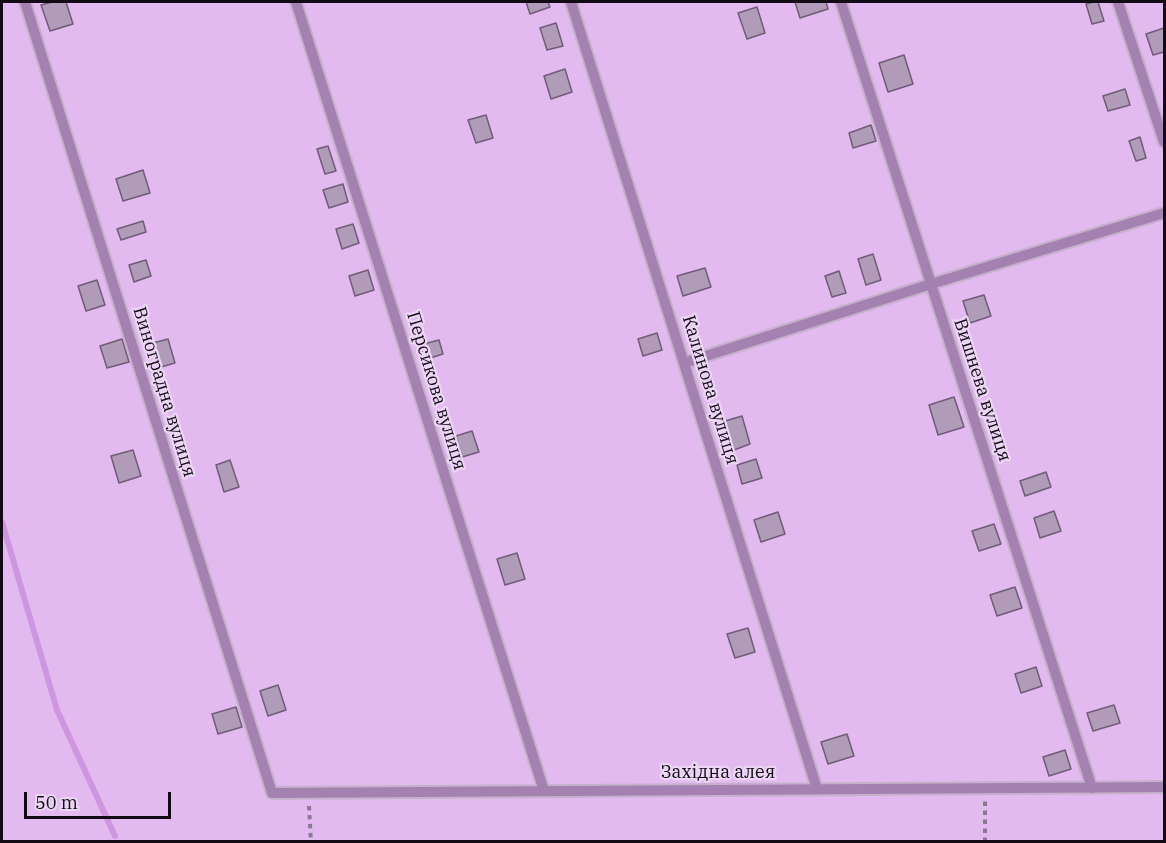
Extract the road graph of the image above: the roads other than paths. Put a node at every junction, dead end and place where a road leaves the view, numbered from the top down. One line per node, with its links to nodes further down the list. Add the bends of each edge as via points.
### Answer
1 (25, 2): 14 (lane, Виноградна вулиця)
2 (296, 2): 13 (lane, Персикова вулиця)
3 (571, 2): 9 (lane, Калинова вулиця)
4 (841, 2): 8 (lane, Вишнева вулиця)
5 (1118, 2): 6 (lane)
6 (1164, 142)
7 (1164, 213): 8 (lane)
8 (931, 284): 9 (lane); 11 (lane, Вишнева вулиця)
9 (684, 363): 12 (lane, Калинова вулиця)
10 (1164, 787): 11 (lane, Західна алея)
11 (1092, 788): 12 (lane, Західна алея)
12 (817, 789): 13 (lane, Західна алея)
13 (544, 791): 14 (lane, Західна алея)
14 (272, 793)

